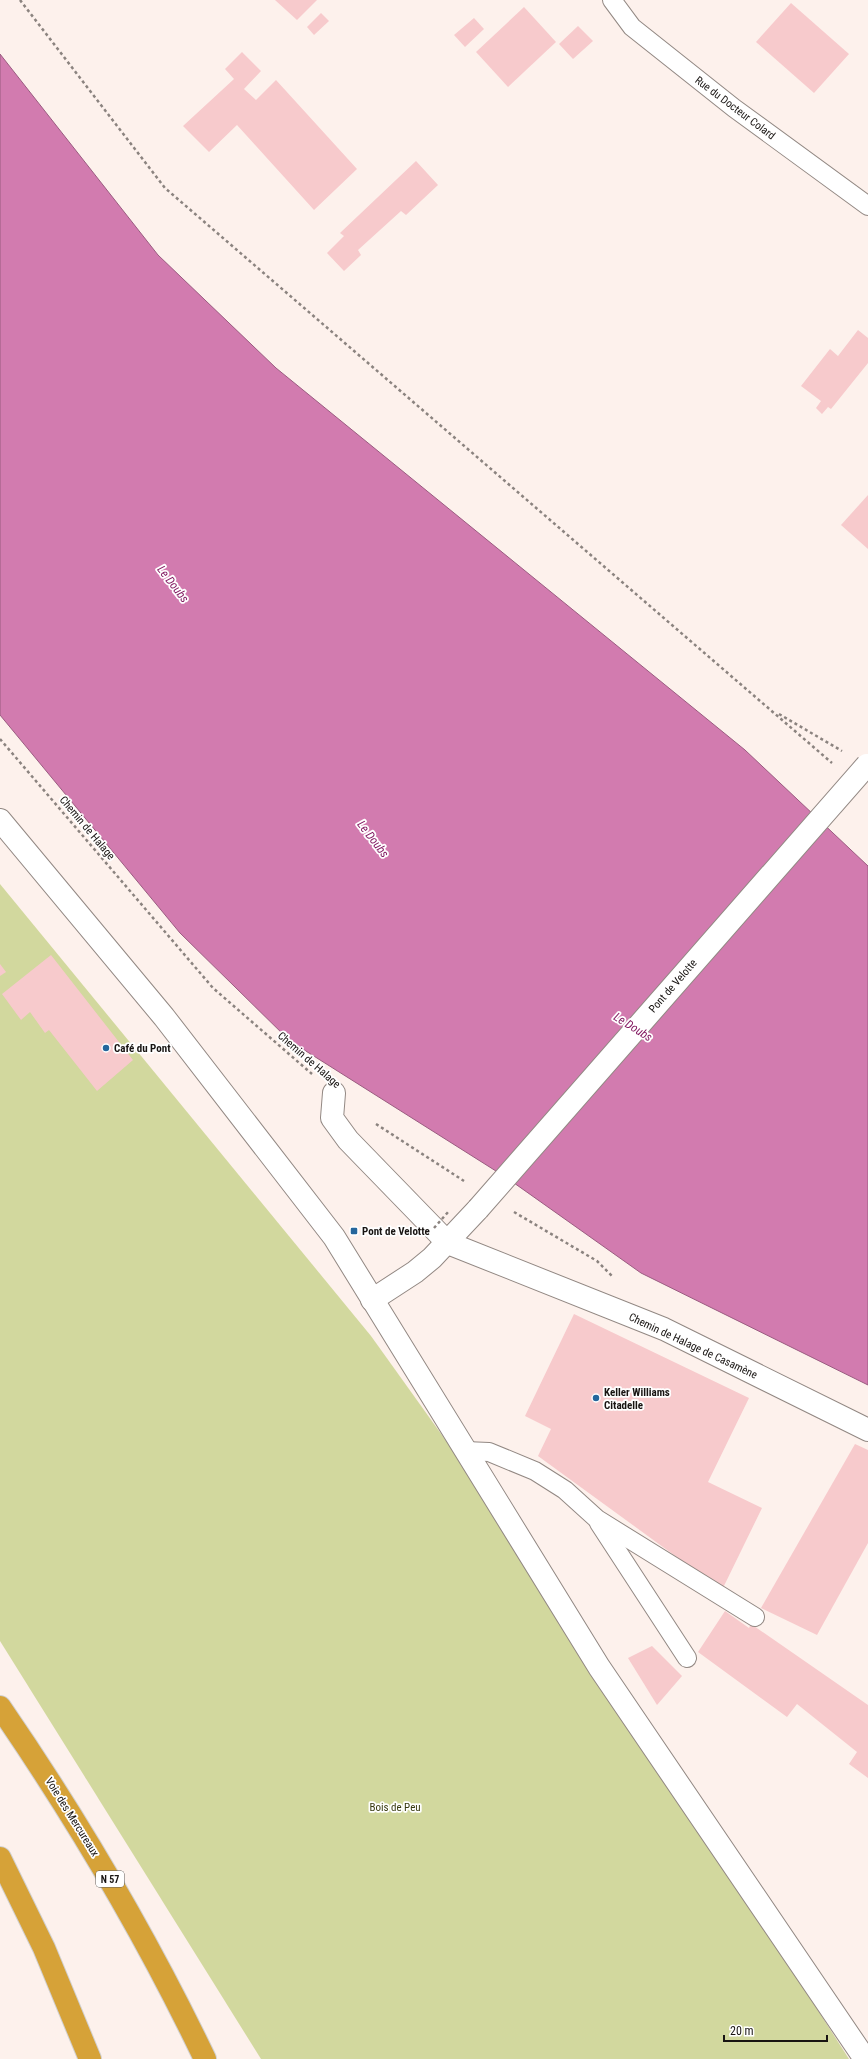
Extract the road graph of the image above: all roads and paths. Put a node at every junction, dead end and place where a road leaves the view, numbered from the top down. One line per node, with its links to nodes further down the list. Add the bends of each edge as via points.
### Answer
1 (20, 0): 4 (path, via 165,188)
2 (612, 0): 3 (lane, Rue du Docteur Colard, via 638,32 734,108)
3 (868, 206)
4 (773, 711): 6 (path); 7 (path)
5 (0, 739): 9 (path, Chemin de Halage, via 213,988)
6 (832, 763)
7 (867, 764): 13 (main road, Pont de Velotte, bridge)
8 (0, 820): 15 (main road, via 164,1017 334,1238)
9 (334, 1093): 13 (main road, via 332,1118 348,1140)
10 (371, 1121): 11 (path)
11 (468, 1184)
12 (508, 1208): 14 (path, via 597,1261)
13 (448, 1243): 15 (main road, Pont de Velotte, via 415,1272); 16 (main road, Chemin de Halage de Casamène, via 664,1329)
14 (614, 1278)
15 (372, 1300): 17 (main road)
16 (868, 1430)
17 (465, 1451): 18 (lane, via 489,1452 535,1470 565,1490); 25 (main road, via 599,1667)
18 (597, 1519): 19 (lane); 20 (lane)
19 (755, 1618)
20 (687, 1658)
21 (0, 1706): 24 (highway, Voie des Mercureaux / N 57, via 98,1859 161,1971)
22 (0, 1858): 23 (highway, via 47,1955)
23 (90, 2059)
24 (205, 2059)
25 (865, 2059)

